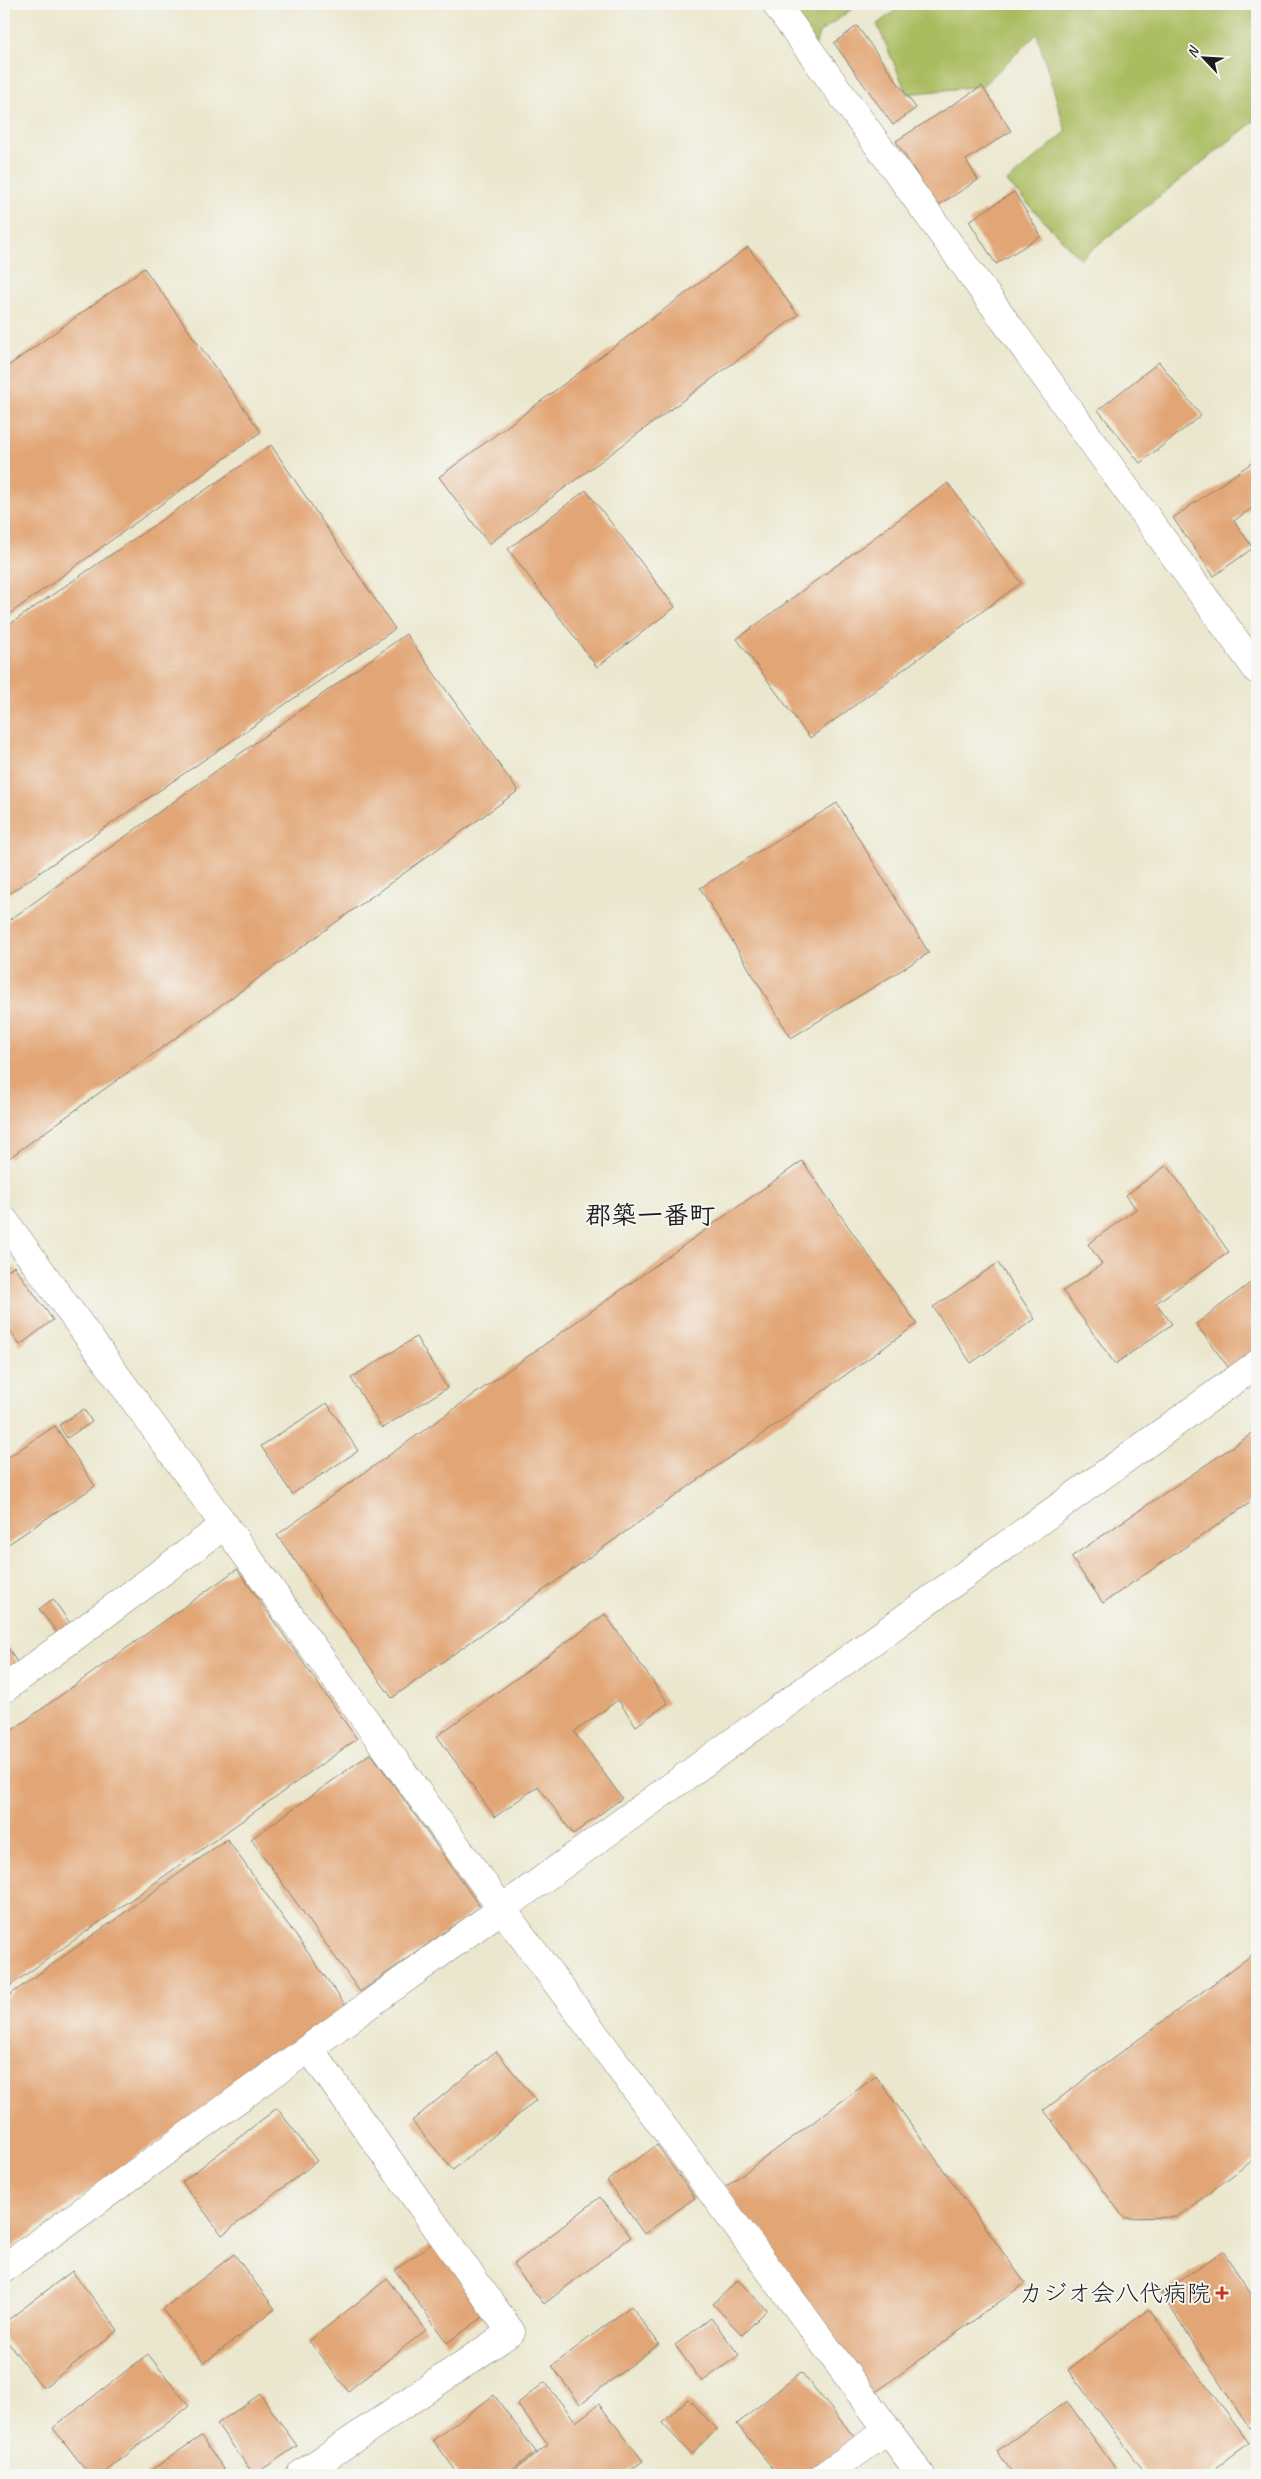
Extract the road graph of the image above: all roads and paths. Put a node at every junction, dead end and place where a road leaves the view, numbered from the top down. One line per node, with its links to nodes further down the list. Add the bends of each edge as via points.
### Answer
1 (776, 4): 2 (street)
2 (1257, 670)
3 (4, 1220): 5 (street)
4 (1257, 1364): 7 (street)
5 (225, 1525): 6 (street); 7 (street)
6 (4, 1689)
7 (502, 1908): 8 (street); 10 (street)
8 (309, 2048): 9 (street); 11 (street, via 512,2332)
9 (4, 2268)
10 (888, 2430): 12 (street); 13 (street)
11 (300, 2475)
12 (825, 2475)
13 (921, 2475)

